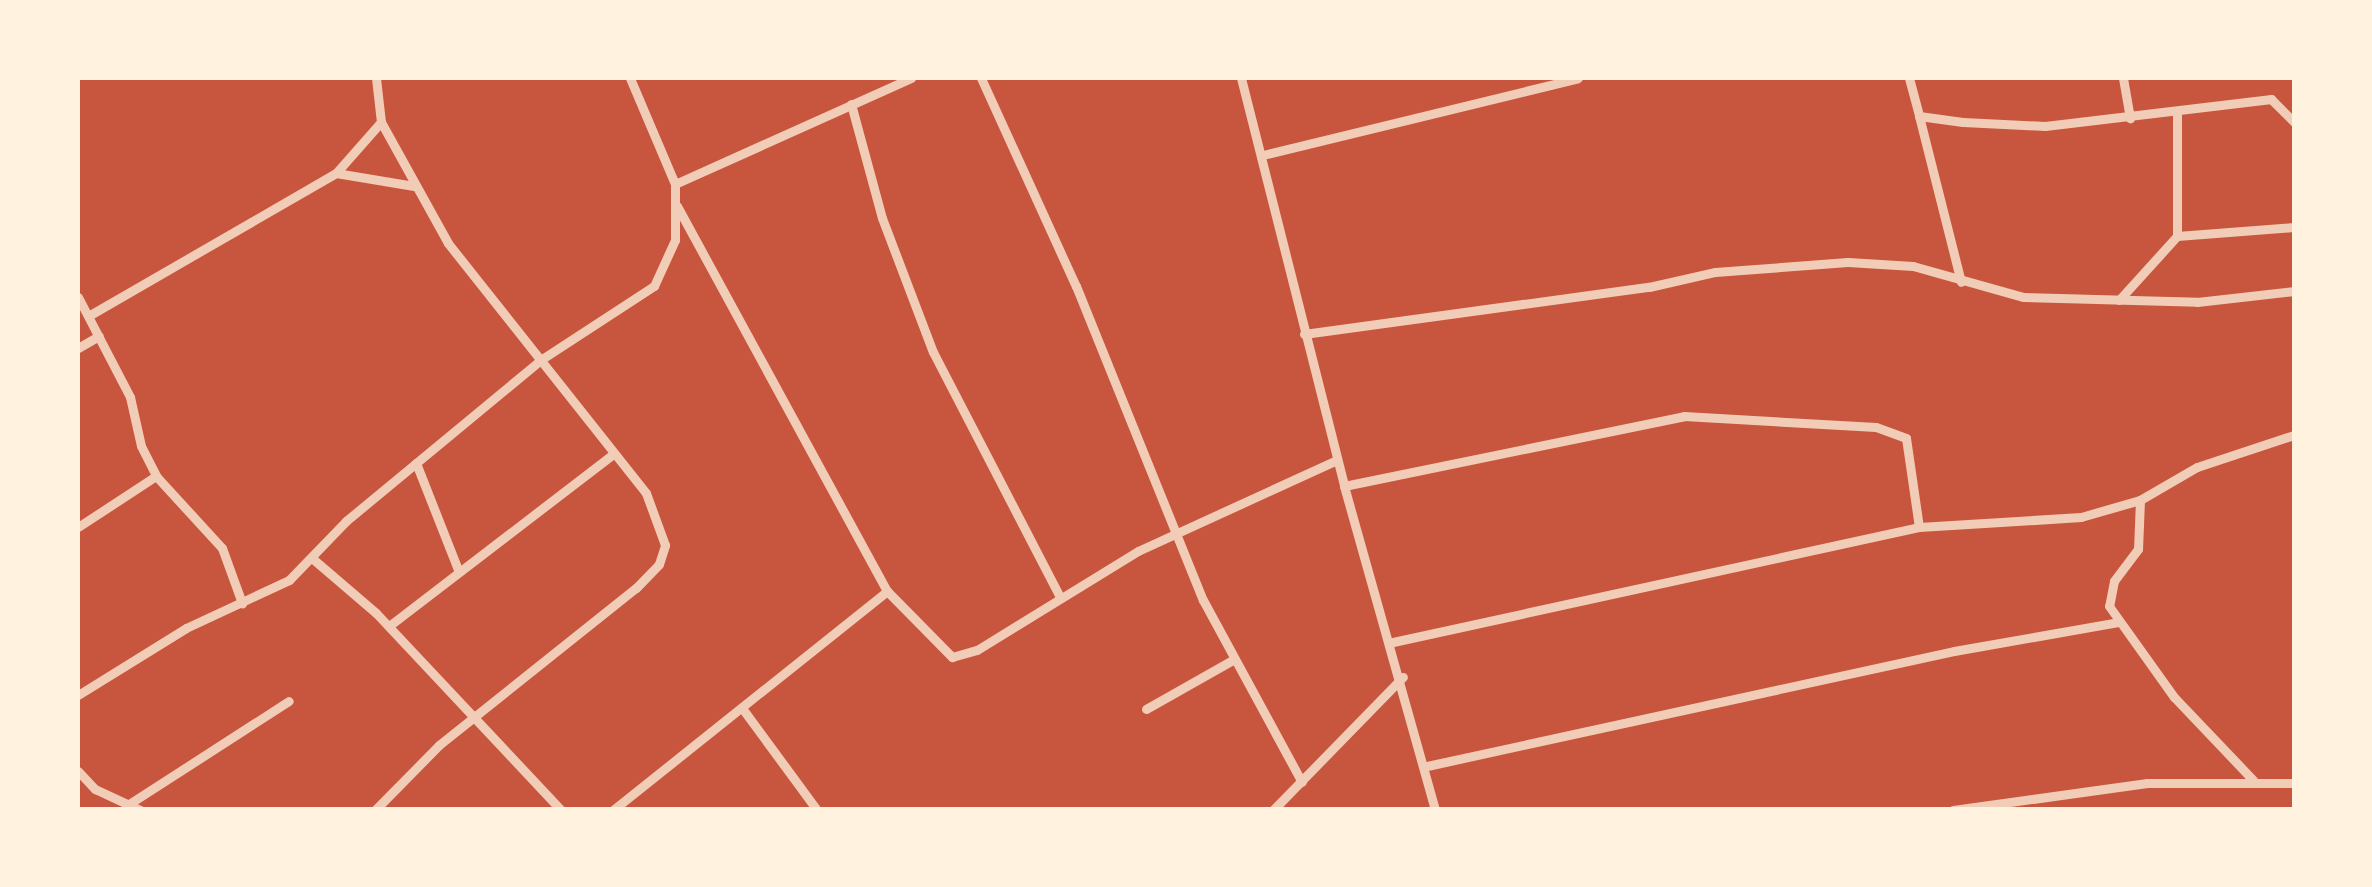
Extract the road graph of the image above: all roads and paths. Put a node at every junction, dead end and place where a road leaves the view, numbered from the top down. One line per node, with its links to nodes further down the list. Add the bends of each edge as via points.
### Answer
1 (376, 78): 13 (street)
2 (630, 78): 17 (street)
3 (910, 78): 9 (street)
4 (981, 78): 40 (street, via 1084,304)
5 (1241, 78): 15 (street)
6 (1578, 78): 15 (street)
7 (1909, 78): 11 (street)
8 (2124, 78): 12 (street)
9 (852, 104): 17 (street); 44 (street, via 914,307)
10 (2176, 111): 12 (street); 14 (street, via 2272,98); 21 (street)
11 (1918, 116): 12 (street, via 2044,126); 22 (street)
12 (2130, 118)
13 (381, 122): 16 (street); 18 (street)
14 (2294, 122)
15 (1263, 155): 27 (street)
16 (336, 173): 18 (street); 26 (street)
17 (675, 184): 19 (street)
18 (414, 186): 30 (street, via 465,268)
19 (677, 206): 30 (street, via 675,240 654,286); 43 (street)
20 (2294, 227): 21 (street)
21 (2177, 236): 25 (street)
22 (1961, 282): 25 (street, via 2024,297); 27 (street, via 1874,262 1780,265)
23 (2294, 291): 25 (street, via 2197,302)
24 (78, 297): 26 (street)
25 (2119, 300)
26 (90, 315): 28 (street)
27 (1304, 334): 33 (street)
28 (98, 336): 29 (street); 35 (street, via 130,397)
29 (78, 348)
30 (542, 359): 32 (street); 34 (street)
31 (2294, 435): 37 (street, via 2197,467)
32 (613, 454): 42 (street); 55 (street, via 662,523 659,564 578,639)
33 (1337, 460): 36 (street); 40 (street)
34 (416, 463): 41 (street, via 346,520); 42 (street)
35 (156, 476): 38 (street); 45 (street, via 222,548)
36 (1344, 486): 39 (street, via 1684,416 1876,428 1906,438); 48 (street)
37 (2140, 500): 39 (street, via 2081,516); 46 (street, via 2138,549 2111,587 2109,606)
38 (78, 527)
39 (1919, 527): 48 (street)
40 (1175, 535): 44 (street); 49 (street)
41 (313, 559): 45 (street, via 289,580); 47 (street)
42 (459, 572): 47 (street)
43 (887, 591): 44 (street, via 952,658 978,650); 53 (street)
44 (1060, 595)
45 (242, 603): 51 (street, via 171,636)
46 (2120, 622): 56 (street, via 1954,651); 58 (street, via 2174,697)
47 (389, 626): 55 (street)
48 (1393, 642): 50 (street)
49 (1231, 661): 54 (street); 59 (street)
50 (1403, 677): 56 (street); 59 (street)
51 (78, 695)
52 (289, 701): 61 (street)
53 (742, 708): 65 (street); 66 (street)
54 (1146, 709)
55 (473, 718): 63 (street); 64 (street)
56 (1427, 766): 68 (street)
57 (78, 771): 61 (street, via 95,789)
58 (2253, 780): 60 (street); 69 (street, via 2147,782)
59 (1302, 782): 67 (street)
60 (2294, 783)
61 (129, 804): 62 (street)
62 (140, 810)
63 (375, 810)
64 (561, 810)
65 (613, 810)
66 (818, 810)
67 (1273, 810)
68 (1435, 810)
69 (1952, 810)

